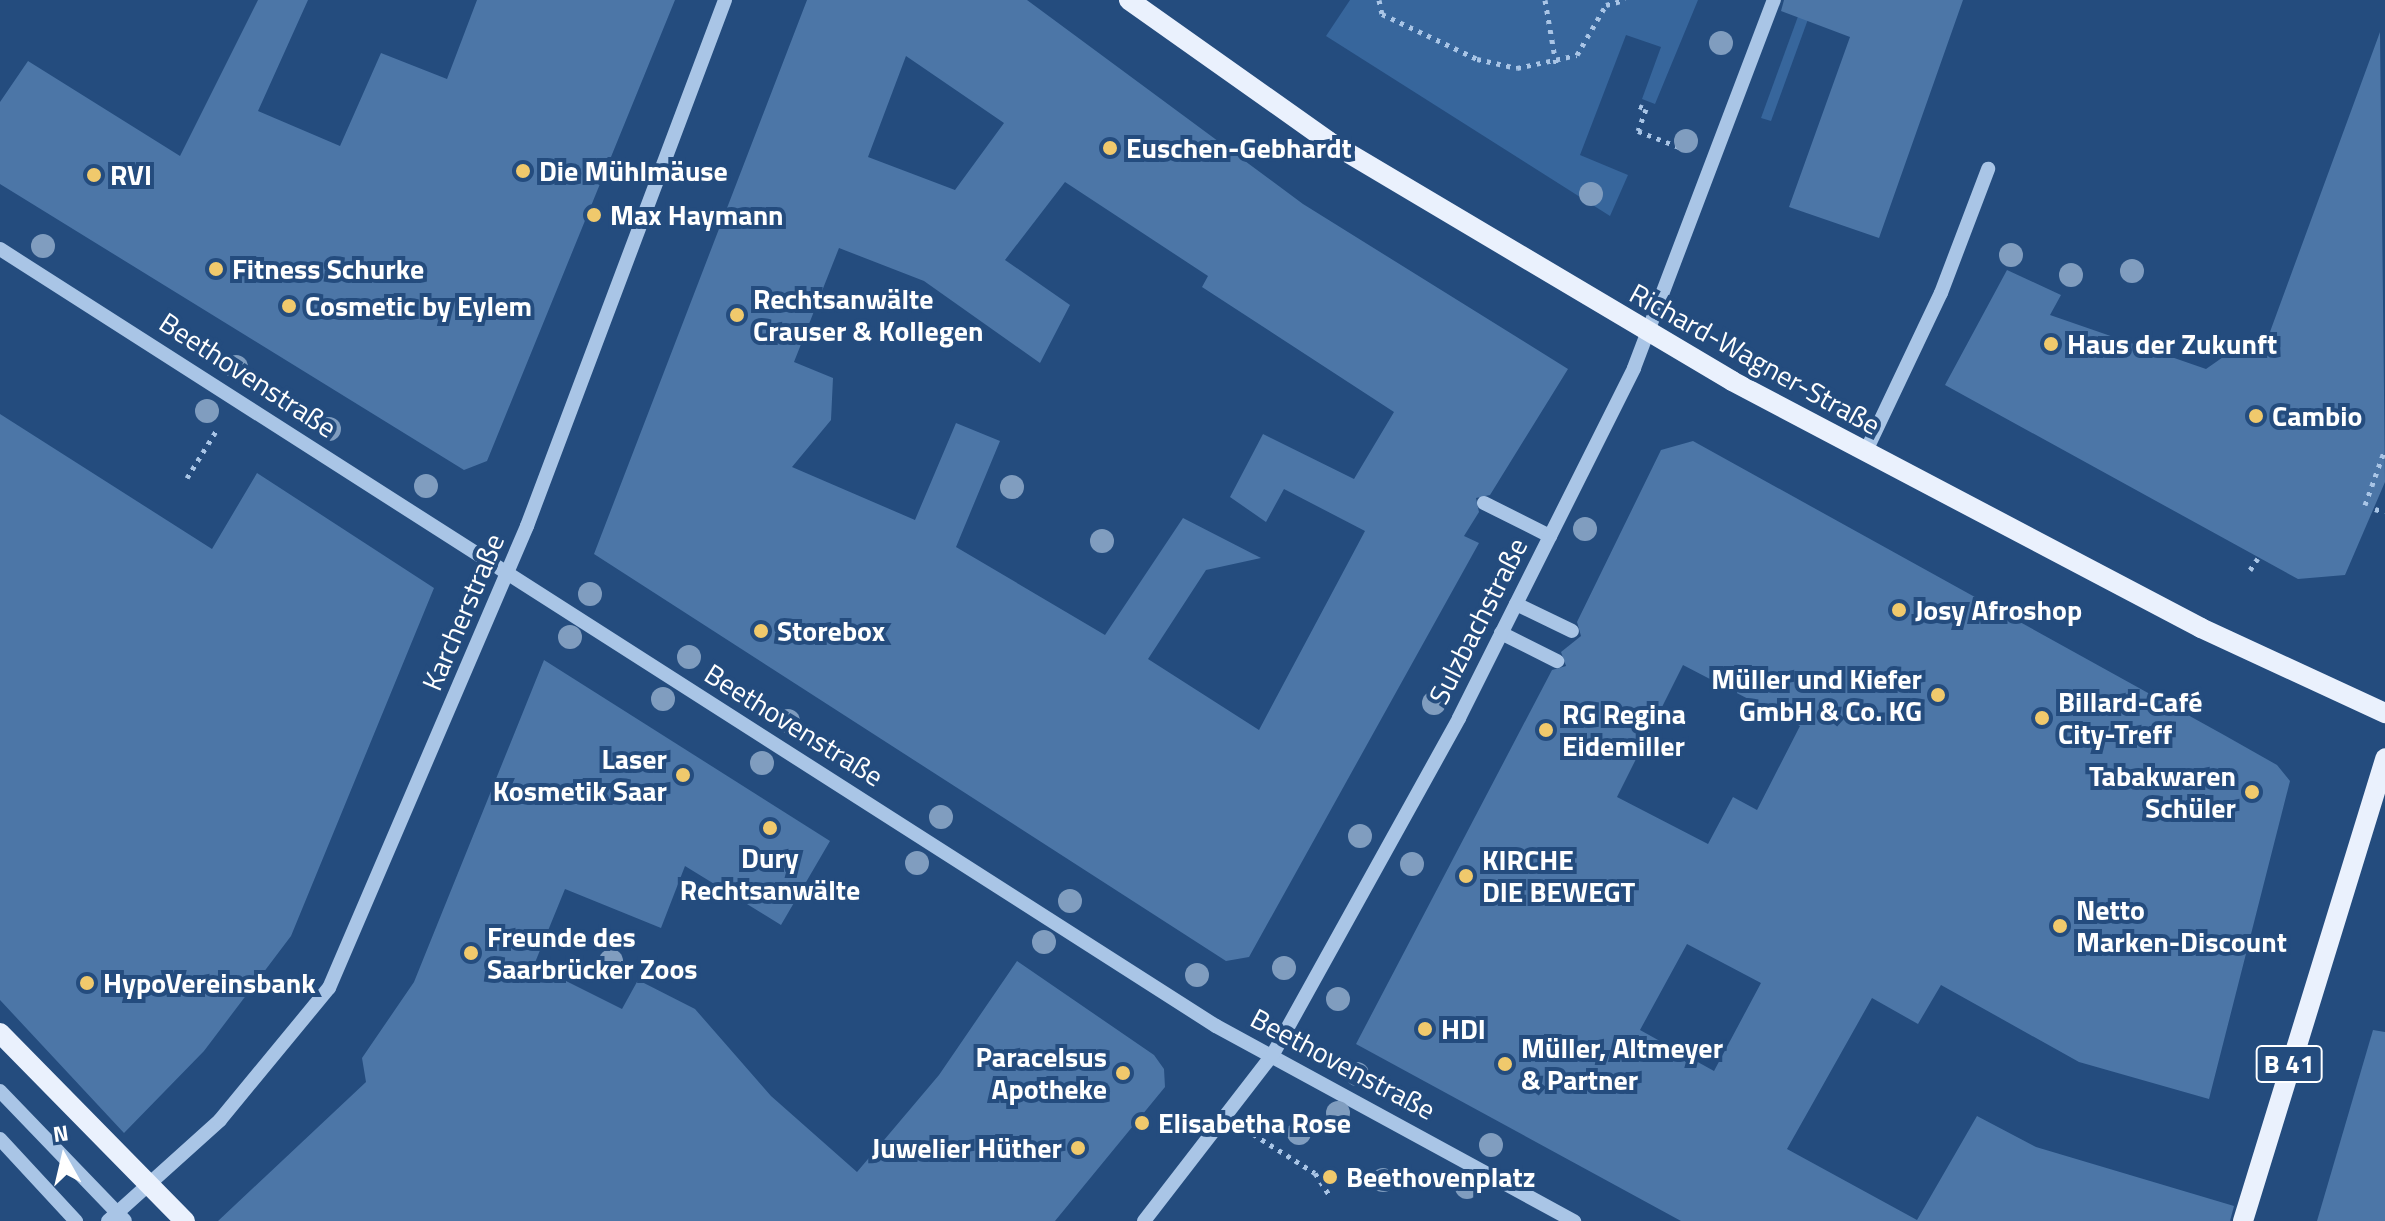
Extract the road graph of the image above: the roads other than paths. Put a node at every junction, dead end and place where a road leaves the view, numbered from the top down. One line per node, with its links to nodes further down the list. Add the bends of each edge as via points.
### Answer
1 (725, 0): 10 (street, Karcherstraße)
2 (1129, 0): 6 (main road, Richard-Wagner-Straße, via 1328,141)
3 (1774, 0): 6 (street, Sulzbachstraße)
4 (1988, 169): 7 (street, via 1941,293)
5 (0, 249): 10 (street, Beethovenstraße)
6 (1648, 332): 7 (main road, Richard-Wagner-Straße); 9 (street, Sulzbachstraße)
7 (1865, 453): 15 (main road, Richard-Wagner-Straße, via 2201,628)
8 (1484, 503): 9 (street)
9 (1550, 536): 11 (street, Sulzbachstraße)
10 (508, 573): 18 (street, Beethovenstraße, via 1203,1017); 21 (street, Karcherstraße, via 329,988 287,1048)
11 (1516, 604): 12 (street); 13 (street, Sulzbachstraße)
12 (1572, 631)
13 (1501, 633): 14 (street); 18 (street, Sulzbachstraße)
14 (1557, 661)
15 (2385, 713)
16 (2385, 758): 27 (main road, B 41)
17 (0, 1033): 21 (main road)
18 (1273, 1054): 25 (street, Sulzbachstraße); 26 (street, Beethovenstraße)
19 (0, 1091): 22 (street)
20 (0, 1139): 23 (street)
21 (149, 1184): 22 (street, Karcherstraße); 24 (main road)
22 (117, 1218)
23 (76, 1221)
24 (185, 1221)
25 (1144, 1221)
26 (1574, 1221)
27 (2243, 1221)

